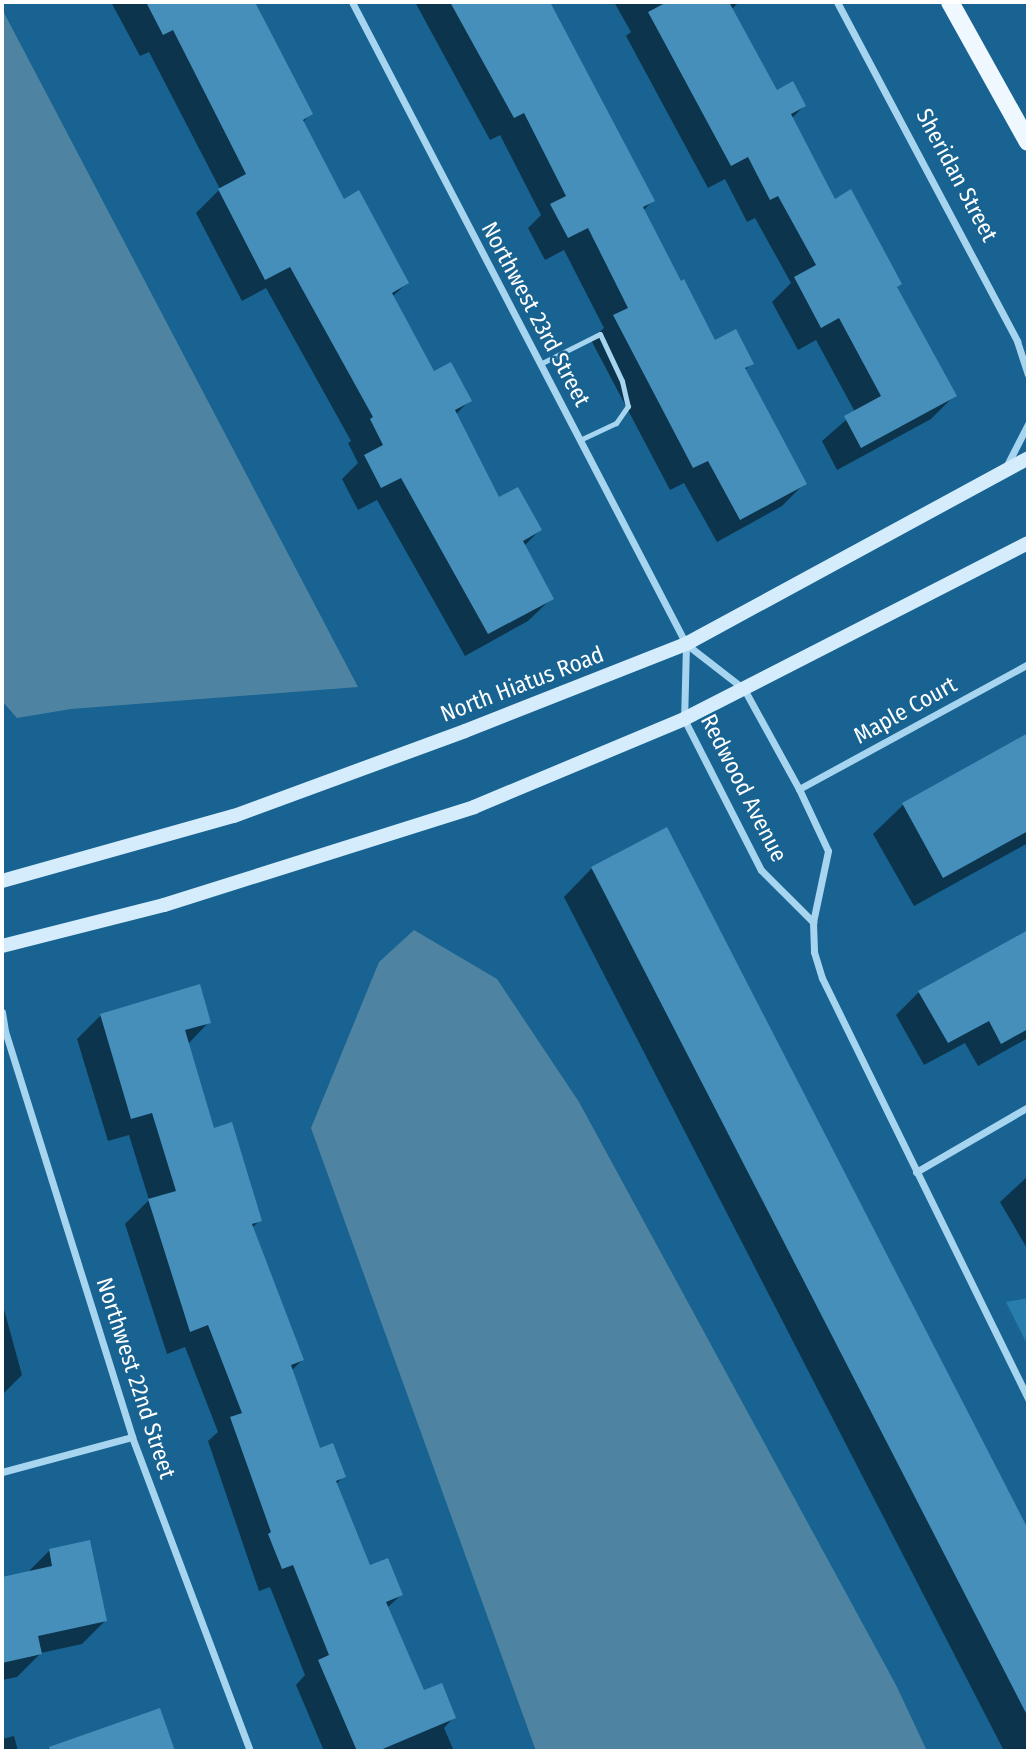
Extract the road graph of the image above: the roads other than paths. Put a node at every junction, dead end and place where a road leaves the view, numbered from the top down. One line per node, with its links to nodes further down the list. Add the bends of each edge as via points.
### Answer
1 (352, 2): 5 (street, Northwest 23rd Street)
2 (837, 2): 6 (street, Sheridan Street, via 1017,341)
3 (950, 2): 4 (main road)
4 (1028, 142)
5 (540, 364): 8 (street, Northwest 23rd Street); 8 (lane, via 600,334 628,406 615,423)
6 (1028, 374)
7 (1028, 424): 10 (street)
8 (580, 440): 12 (street, Northwest 23rd Street)
9 (1028, 458): 10 (main road, North Hiatus Road)
10 (1006, 467): 12 (main road, North Hiatus Road)
11 (1028, 543): 14 (main road)
12 (687, 644): 14 (street, Redwood Avenue); 15 (street, Redwood Avenue); 17 (main road, North Hiatus Road, via 234,816)
13 (1028, 664): 16 (street, Maple Court)
14 (744, 689): 15 (main road); 16 (street, Redwood Avenue)
15 (684, 719): 18 (street, Redwood Avenue, via 761,870); 19 (main road, via 474,807 164,905)
16 (799, 789): 18 (street, Redwood Avenue, via 828,852)
17 (2, 881)
18 (813, 922): 23 (street, Redwood Avenue, via 821,978)
19 (2, 946)
20 (2, 1012): 21 (street, Northwest 22nd Street)
21 (3, 1032): 25 (street, Northwest 22nd Street)
22 (1028, 1107): 23 (street)
23 (916, 1172): 24 (street, Redwood Avenue)
24 (1028, 1399)
25 (132, 1437): 26 (street); 27 (street, Northwest 22nd Street)
26 (2, 1472)
27 (250, 1751)

